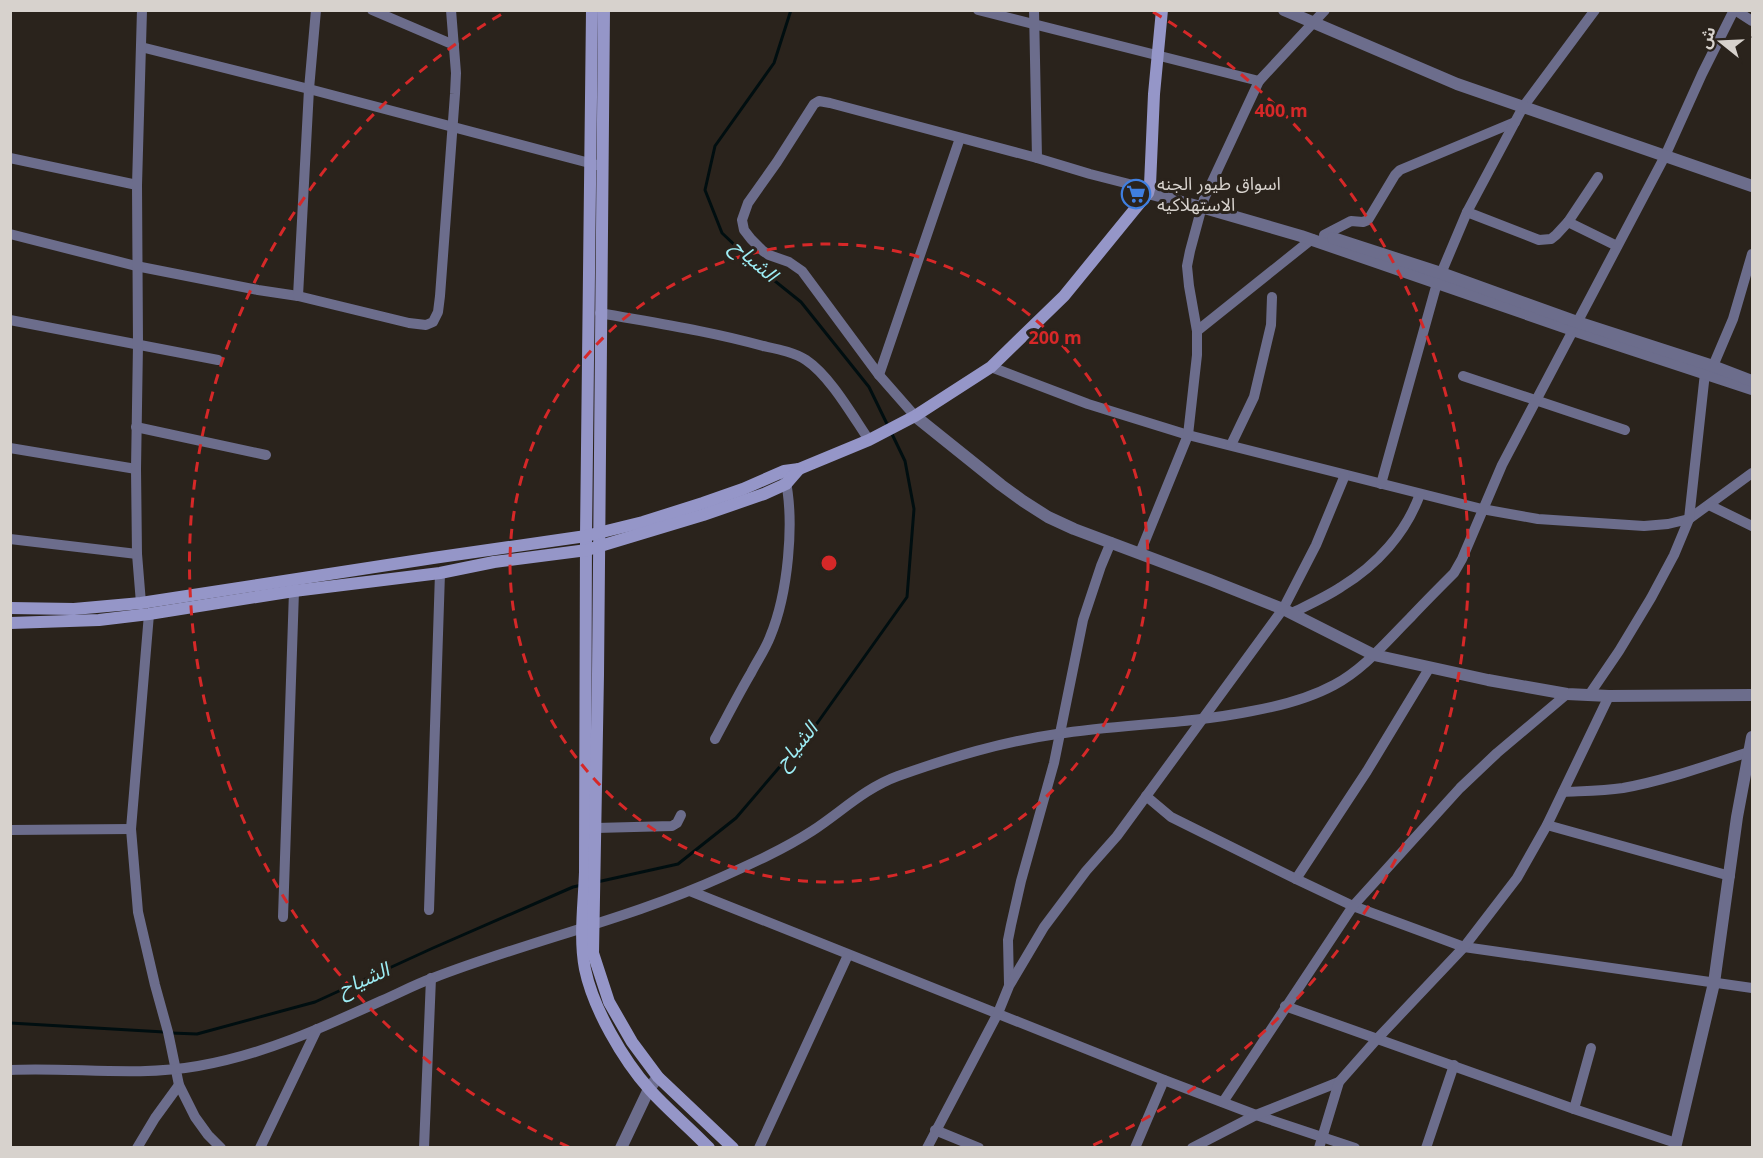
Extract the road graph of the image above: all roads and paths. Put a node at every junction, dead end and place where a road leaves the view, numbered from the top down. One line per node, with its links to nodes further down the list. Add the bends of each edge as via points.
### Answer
1 (141, 10): 18 (street)
2 (316, 10): 21 (street)
3 (372, 10): 17 (street)
4 (451, 10): 17 (street)
5 (592, 10): 29 (main road)
6 (604, 10): 29 (main road)
7 (978, 10): 16 (street)
8 (1034, 10): 16 (street)
9 (1162, 10): 19 (main road)
10 (1284, 10): 15 (street)
11 (1325, 10): 15 (street)
12 (1595, 10): 22 (street)
13 (1734, 10): 14 (street); 26 (street)
14 (1752, 21)
15 (1313, 23): 20 (street); 22 (street, via 1457,84)
16 (1034, 26): 19 (street); 28 (street)
17 (454, 45): 24 (street)
18 (141, 47): 21 (street); 31 (street)
19 (1157, 56): 20 (street); 33 (main road)
20 (1259, 81): 34 (street)
21 (309, 89): 24 (street); 43 (street)
22 (1523, 107): 23 (street); 26 (street)
23 (1515, 122): 35 (street); 38 (street, via 1400,170 1368,220 1351,221)
24 (452, 127): 29 (street); 43 (street, via 440,296 433,322 409,323)
25 (960, 138): 28 (street); 53 (street); 53 (street, via 819,101 744,213 744,230 769,255 802,272)
26 (1665, 156): 32 (street); 39 (street)
27 (10, 158): 31 (street)
28 (1037, 158): 33 (street)
29 (597, 165): 45 (main road); 77 (main road)
30 (1598, 177): 36 (street)
31 (137, 185): 41 (street)
32 (1752, 186)
33 (1149, 189): 34 (street); 51 (main road, via 1064,296)
34 (1202, 203): 38 (street); 48 (street, via 1187,266)
35 (1467, 212): 36 (street, via 1539,240 1556,236); 42 (street)
36 (1568, 222): 39 (street)
37 (10, 234): 41 (street)
38 (1318, 237): 42 (street); 48 (street)
39 (1617, 246): 47 (street)
40 (1752, 254): 52 (street, via 1732,320)
41 (136, 266): 43 (street); 49 (street)
42 (1439, 278): 47 (street); 70 (street)
43 (298, 296)
44 (1272, 297): 63 (street, via 1271,325 1254,397)
45 (600, 313): 62 (street, via 719,334 804,359 824,377); 76 (main road)
46 (10, 320): 49 (street)
47 (1575, 326): 52 (street); 57 (street)
48 (1197, 331): 61 (street, via 1196,379)
49 (138, 344): 50 (street); 59 (street)
50 (218, 360)
51 (991, 367): 58 (main road); 61 (street, via 1088,404)
52 (1709, 369): 55 (street); 56 (street); 74 (street)
53 (879, 375): 58 (street)
54 (1463, 376): 57 (street)
55 (1752, 381)
56 (1752, 389)
57 (1536, 400): 60 (street); 73 (street)
58 (910, 419): 62 (main road); 79 (street, via 1048,517)
59 (136, 427): 65 (street); 66 (street)
60 (1625, 430)
61 (1188, 435): 63 (street); 81 (street)
62 (872, 438): 69 (main road)
63 (1231, 446): 68 (street)
64 (10, 448): 66 (street)
65 (266, 455)
66 (136, 469): 82 (street)
67 (1752, 473): 72 (street)
68 (1345, 475): 70 (street); 87 (street)
69 (785, 477): 76 (main road); 80 (main road, via 764,494); 99 (street, via 790,532 780,608 763,653)
70 (1382, 484): 71 (street)
71 (1420, 494): 73 (street); 87 (street, via 1407,524 1375,561 1342,587)
72 (1709, 505): 74 (street); 75 (street)
73 (1482, 509): 74 (street, via 1538,519 1644,526); 90 (street, via 1470,544 1454,573)
74 (1689, 519): 93 (street, via 1651,598)
75 (1752, 526)
76 (599, 533): 77 (main road); 80 (main road)
77 (586, 536): 80 (main road); 85 (main road)
78 (10, 540): 82 (street)
79 (1111, 542): 81 (street); 97 (street, via 1083,620)
80 (593, 548): 83 (main road); 105 (main road); 108 (main road)
81 (1140, 553): 87 (street)
82 (137, 554): 85 (street)
83 (440, 573): 84 (main road); 113 (street)
84 (294, 591): 88 (main road); 114 (street)
85 (141, 603): 86 (main road, via 74,609)
86 (10, 608)
87 (1287, 611): 90 (street); 96 (street)
88 (149, 614): 89 (main road, via 99,620); 106 (street)
89 (10, 622)
90 (1374, 655): 91 (street); 96 (street, via 1335,684 1312,695 1283,705)
91 (1430, 668): 92 (street); 110 (street)
92 (1567, 694): 93 (street); 112 (street, via 1460,788)
93 (1589, 695): 94 (street)
94 (1610, 696): 95 (street); 101 (street)
95 (1752, 696)
96 (1202, 720): 97 (street); 102 (street)
97 (1059, 734): 111 (street, via 969,752 891,778 772,854); 120 (street, via 1008,940)
98 (1752, 737): 100 (street)
99 (715, 738)
100 (1749, 752): 101 (street, via 1677,776 1622,788); 109 (street)
101 (1563, 792): 104 (street)
102 (1146, 796): 110 (street, via 1171,817); 120 (street, via 1044,927)
103 (681, 815): 105 (street, via 672,826)
104 (1547, 825): 109 (street); 116 (street, via 1517,878)
105 (596, 828): 108 (main road)
106 (131, 829): 107 (street); 128 (street, via 138,912)
107 (10, 830)
108 (590, 872): 115 (main road)
109 (1730, 876): 119 (street)
110 (1296, 879): 112 (street)
111 (690, 891): 115 (street); 117 (street)
112 (1353, 906): 116 (street); 122 (street)
113 (429, 910)
114 (283, 917)
115 (587, 926): 118 (street); 130 (main road, via 609,1002); 134 (main road, via 585,969 591,992 621,1050)
116 (1464, 947): 119 (street); 125 (street)
117 (848, 955): 123 (street); 148 (street)
118 (431, 978): 124 (street); 144 (street)
119 (1714, 983): 121 (street); 140 (street)
120 (1009, 986): 123 (street)
121 (1752, 988)
122 (1285, 1006): 125 (street); 135 (street)
123 (998, 1012): 131 (street); 138 (street)
124 (317, 1029): 128 (street, via 222,1061); 143 (street)
125 (1377, 1039): 127 (street); 132 (street)
126 (1591, 1048): 136 (street)
127 (1454, 1065): 136 (street); 154 (street)
128 (174, 1069): 129 (street); 133 (street)
129 (10, 1070)
130 (658, 1077): 134 (street); 147 (main road)
131 (1164, 1080): 135 (street); 151 (street)
132 (1339, 1082): 137 (street); 139 (street)
133 (178, 1085): 141 (street); 142 (street, via 195,1117)
134 (649, 1089): 145 (street); 146 (main road)
135 (1223, 1102): 137 (street)
136 (1574, 1109): 140 (street)
137 (1256, 1114): 139 (street); 152 (street)
138 (935, 1130): 149 (street); 150 (street)
139 (1321, 1142): 153 (street)
140 (1676, 1145)
141 (138, 1148)
142 (221, 1148)
143 (260, 1148)
144 (424, 1148)
145 (621, 1148)
146 (709, 1148)
147 (733, 1148)
148 (759, 1148)
149 (927, 1148)
150 (979, 1148)
151 (1135, 1148)
152 (1192, 1148)
153 (1354, 1148)
154 (1426, 1148)

